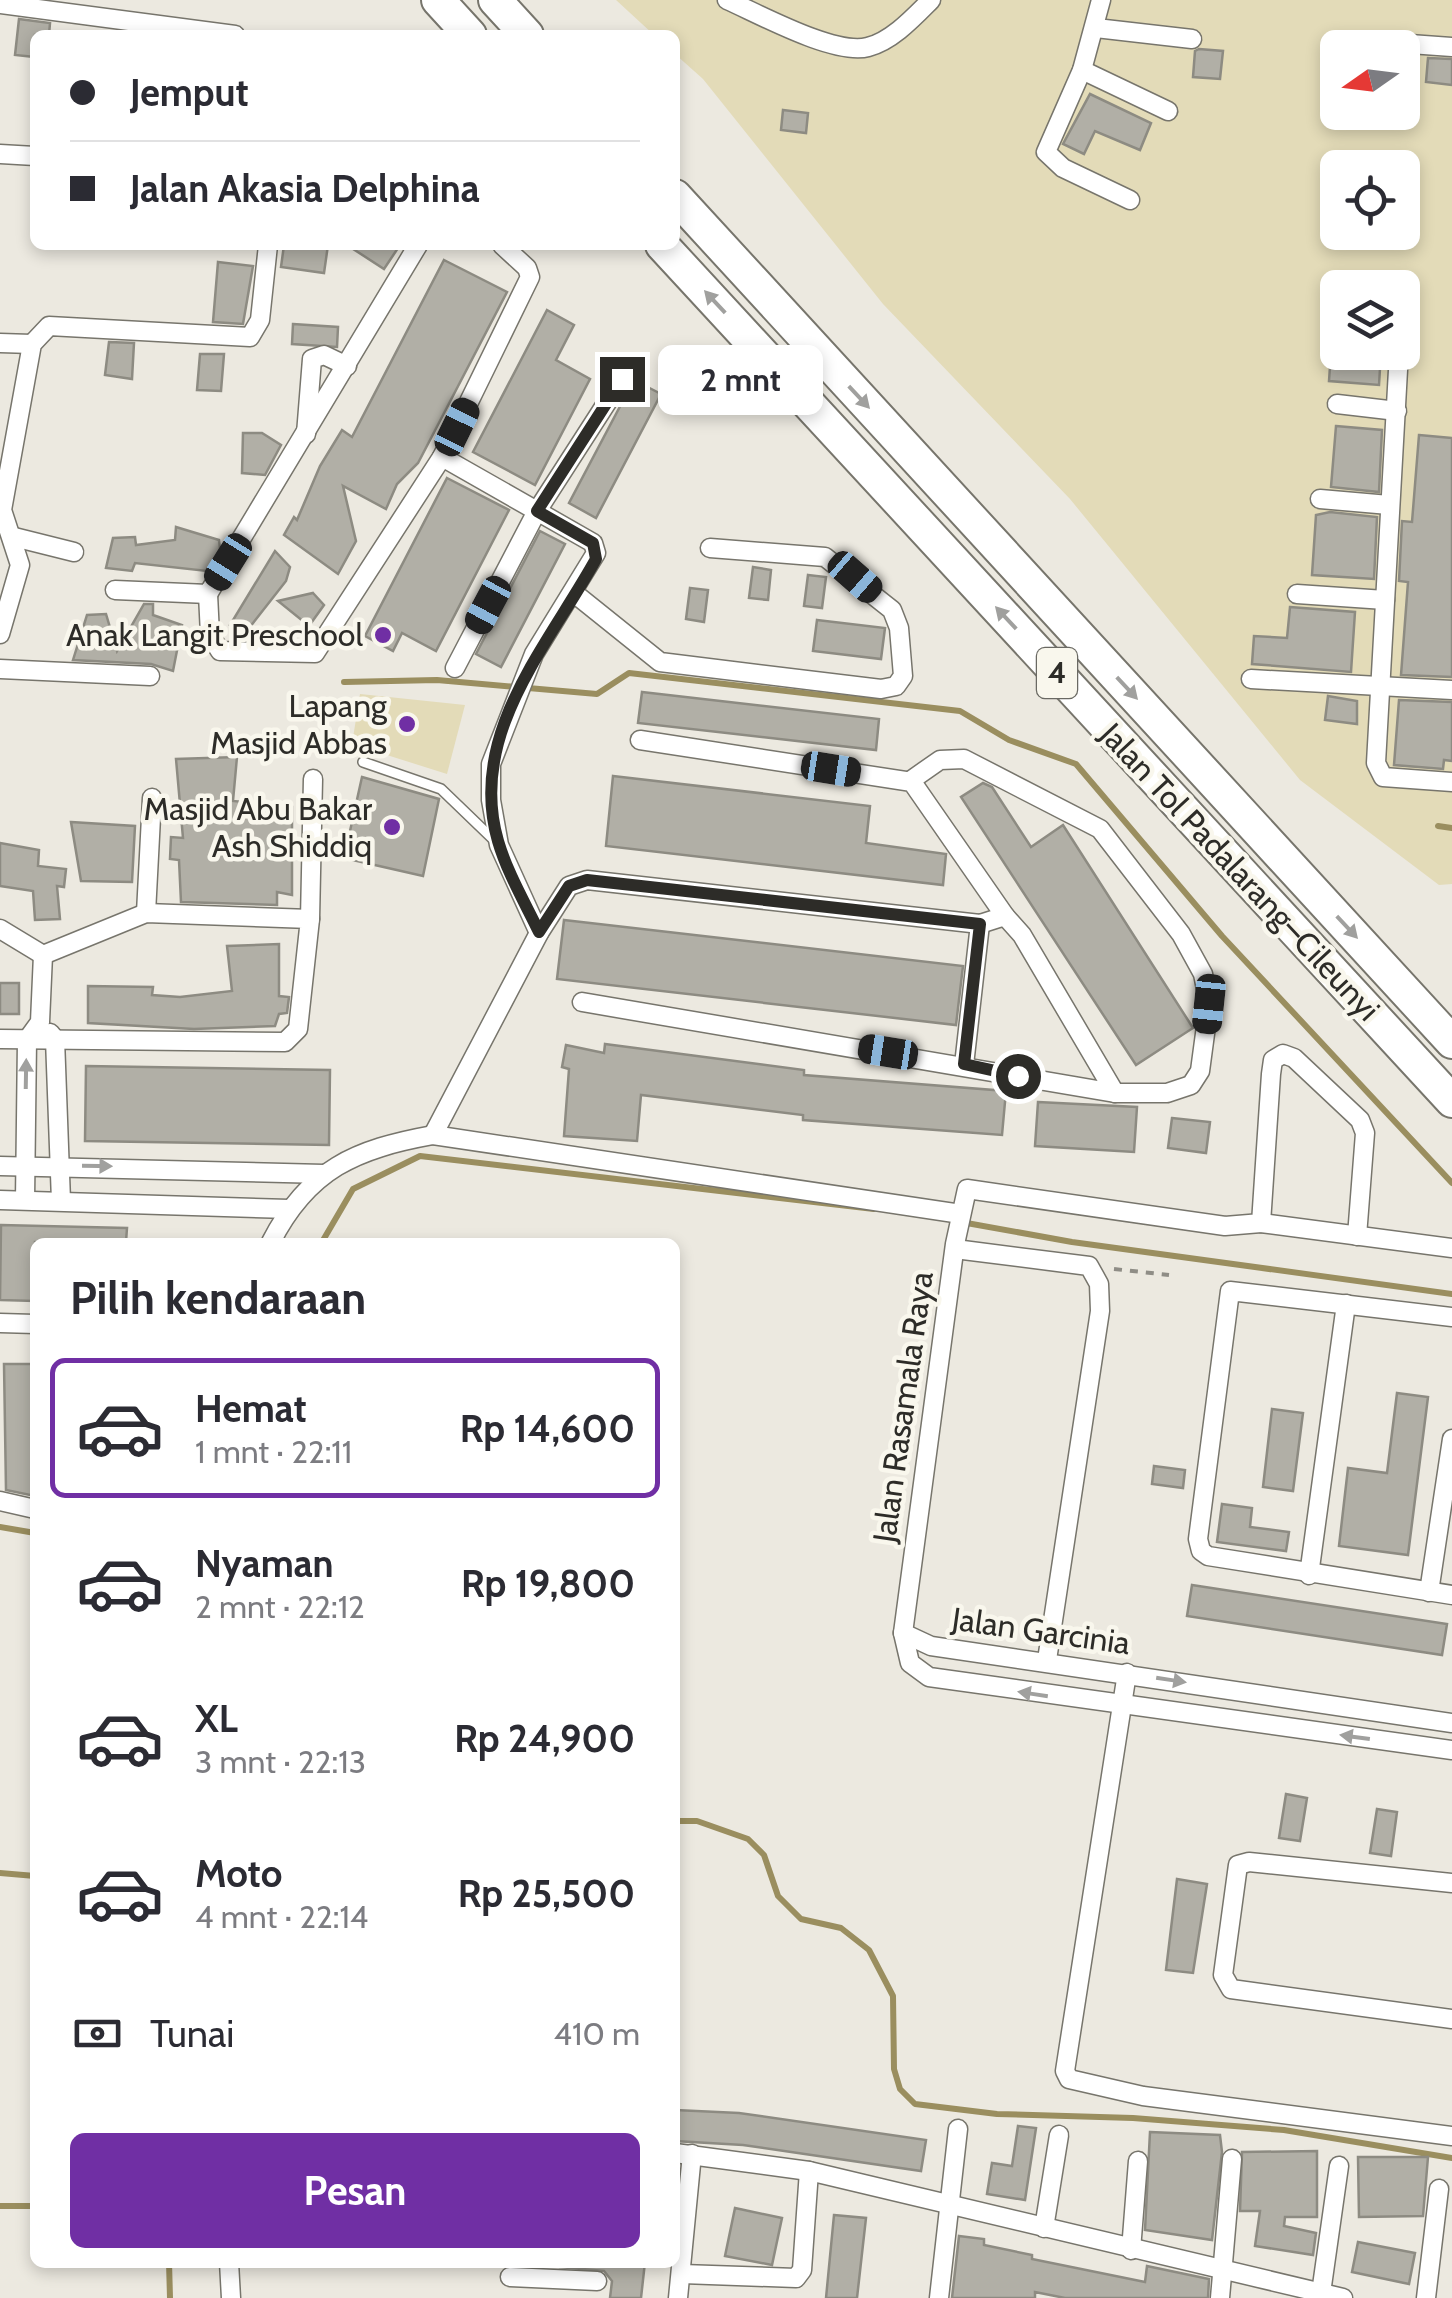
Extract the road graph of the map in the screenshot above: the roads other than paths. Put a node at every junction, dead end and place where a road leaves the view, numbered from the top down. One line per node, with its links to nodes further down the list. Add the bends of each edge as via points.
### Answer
1 (438, 0): 9 (highway)
2 (494, 0): 10 (highway)
3 (726, 0): 4 (street, via 846,49 869,47 892,34)
4 (931, 0)
5 (1101, 0): 7 (street)
6 (0, 4): 8 (street)
7 (1096, 28): 11 (street); 14 (street)
8 (197, 30)
9 (465, 30)
10 (522, 30)
11 (1192, 39)
12 (1420, 45): 13 (street)
13 (1452, 48)
14 (1082, 70): 15 (street); 18 (street, via 1046,152 1063,168)
15 (1168, 111)
16 (0, 154): 17 (street)
17 (30, 156)
18 (1130, 200)
19 (680, 201): 70 (highway, Jalan Tol Padalarang–Cileunyi / 4, one-way to 70)
20 (267, 250): 25 (street, via 258,330 250,338 49,326)
21 (415, 250): 26 (street)
22 (507, 250): 32 (street, via 530,277)
23 (667, 250): 73 (highway, Jalan Tol Padalarang–Cileunyi / 4, one-way to 23)
24 (0, 343): 25 (street)
25 (32, 344): 36 (street, via 2,510)
26 (348, 366): 31 (street); 31 (street, via 324,355 312,359)
27 (1399, 370): 30 (street)
28 (622, 379): 35 (street)
29 (1337, 404): 30 (street)
30 (1396, 411): 34 (street)
31 (306, 434): 41 (street)
32 (442, 457): 35 (street); 41 (street, via 315,653 220,651 210,635)
33 (1320, 499): 34 (street)
34 (1389, 505): 43 (street)
35 (537, 511): 40 (street, via 595,548 594,562); 45 (street)
36 (14, 537): 38 (street); 44 (street, via 20,565)
37 (710, 548): 40 (street, via 825,557 892,610 903,676 896,686 660,662)
38 (74, 552)
39 (115, 590): 41 (street)
40 (574, 593): 57 (street, via 534,654 491,764)
41 (208, 594)
42 (1297, 594): 43 (street)
43 (1385, 600): 49 (street)
44 (0, 634)
45 (455, 668)
46 (0, 669): 47 (street)
47 (150, 676)
48 (1251, 679): 49 (street)
49 (1378, 686): 50 (street); 55 (street, via 1376,762 1383,777)
50 (1452, 690)
51 (640, 740): 54 (street)
52 (363, 762): 57 (lane, via 441,789)
53 (313, 780): 60 (street)
54 (910, 781): 59 (street); 72 (street, via 940,760 964,759 1088,821 1181,934 1208,989 1200,1071 1180,1091)
55 (1452, 782)
56 (152, 798): 58 (street)
57 (499, 845): 63 (street)
58 (146, 913): 60 (street); 64 (street)
59 (1005, 916): 61 (street); 72 (street)
60 (310, 918): 69 (street, via 298,1029 285,1042)
61 (980, 924): 63 (street, via 587,880 569,886); 71 (street)
62 (0, 929): 64 (street)
63 (539, 932): 74 (street)
64 (43, 955): 66 (street)
65 (582, 1002): 71 (street)
66 (40, 1022): 68 (street); 69 (street)
67 (0, 1040): 68 (street)
68 (27, 1040): 69 (street); 76 (street, one-way to 68)
69 (56, 1040): 77 (street)
70 (1452, 1042)
71 (964, 1064): 72 (street)
72 (1115, 1093)
73 (1452, 1101)
74 (434, 1136): 78 (street, via 357,1153); 83 (street)
75 (0, 1166): 76 (street)
76 (25, 1166): 77 (street); 80 (street)
77 (62, 1166): 78 (street, one-way to 78); 81 (street)
78 (324, 1174): 82 (street)
79 (0, 1200): 80 (street)
80 (24, 1200): 81 (street)
81 (62, 1201): 82 (street)
82 (289, 1209): 86 (street)
83 (961, 1217): 84 (street, Jalan Rasamala Raya, via 966,1189 1224,1226); 87 (street, Jalan Rasamala Raya)
84 (1261, 1223): 85 (street); 85 (street, via 1271,1074 1273,1060 1283,1054 1360,1120 1366,1145)
85 (1356, 1236): 88 (street)
86 (273, 1238)
87 (955, 1246): 99 (street, Jalan Rasamala Raya); 100 (street, via 1089,1266 1102,1298)
88 (1452, 1248)
89 (1346, 1304): 90 (street); 96 (street); 96 (street, via 1230,1290 1201,1551)
90 (1452, 1317)
91 (0, 1323): 92 (street)
92 (30, 1324)
93 (1452, 1438): 97 (street)
94 (0, 1501): 95 (street)
95 (30, 1508)
96 (1310, 1575): 97 (street)
97 (1429, 1592): 98 (street)
98 (1452, 1595)
99 (904, 1633): 100 (street, Jalan Garcinia, via 931,1646); 102 (street, Jalan Garcinia, one-way to 99, via 929,1677 910,1663)
100 (1047, 1660): 101 (street, Jalan Garcinia)
101 (1127, 1673): 102 (street); 103 (street, Jalan Garcinia, one-way to 103)
102 (1124, 1706): 104 (street, Jalan Garcinia, one-way to 102); 109 (street, via 1068,2079 1143,2096)
103 (1452, 1723)
104 (1452, 1750)
105 (1452, 1883): 106 (street, via 1238,1866 1223,1975 1231,1990)
106 (1452, 2019)
107 (958, 2129): 116 (street)
108 (1059, 2135): 117 (street)
109 (1452, 2136)
110 (683, 2154): 114 (street); 122 (street)
111 (1232, 2159): 121 (street)
112 (1138, 2161): 118 (street)
113 (1338, 2166): 125 (street)
114 (809, 2171): 116 (street); 122 (street, via 800,2275 787,2280)
115 (1438, 2189): 131 (street)
116 (951, 2206): 117 (street); 128 (street)
117 (1044, 2228): 118 (street)
118 (1131, 2250): 121 (street)
119 (228, 2268): 126 (street)
120 (549, 2270): 123 (street); 124 (street)
121 (1222, 2272): 125 (street); 129 (street)
122 (682, 2274): 127 (street)
123 (510, 2277)
124 (597, 2280)
125 (1321, 2292): 130 (street)
126 (231, 2298)
127 (678, 2298)
128 (939, 2298)
129 (1220, 2298)
130 (1343, 2298)
131 (1426, 2298)

